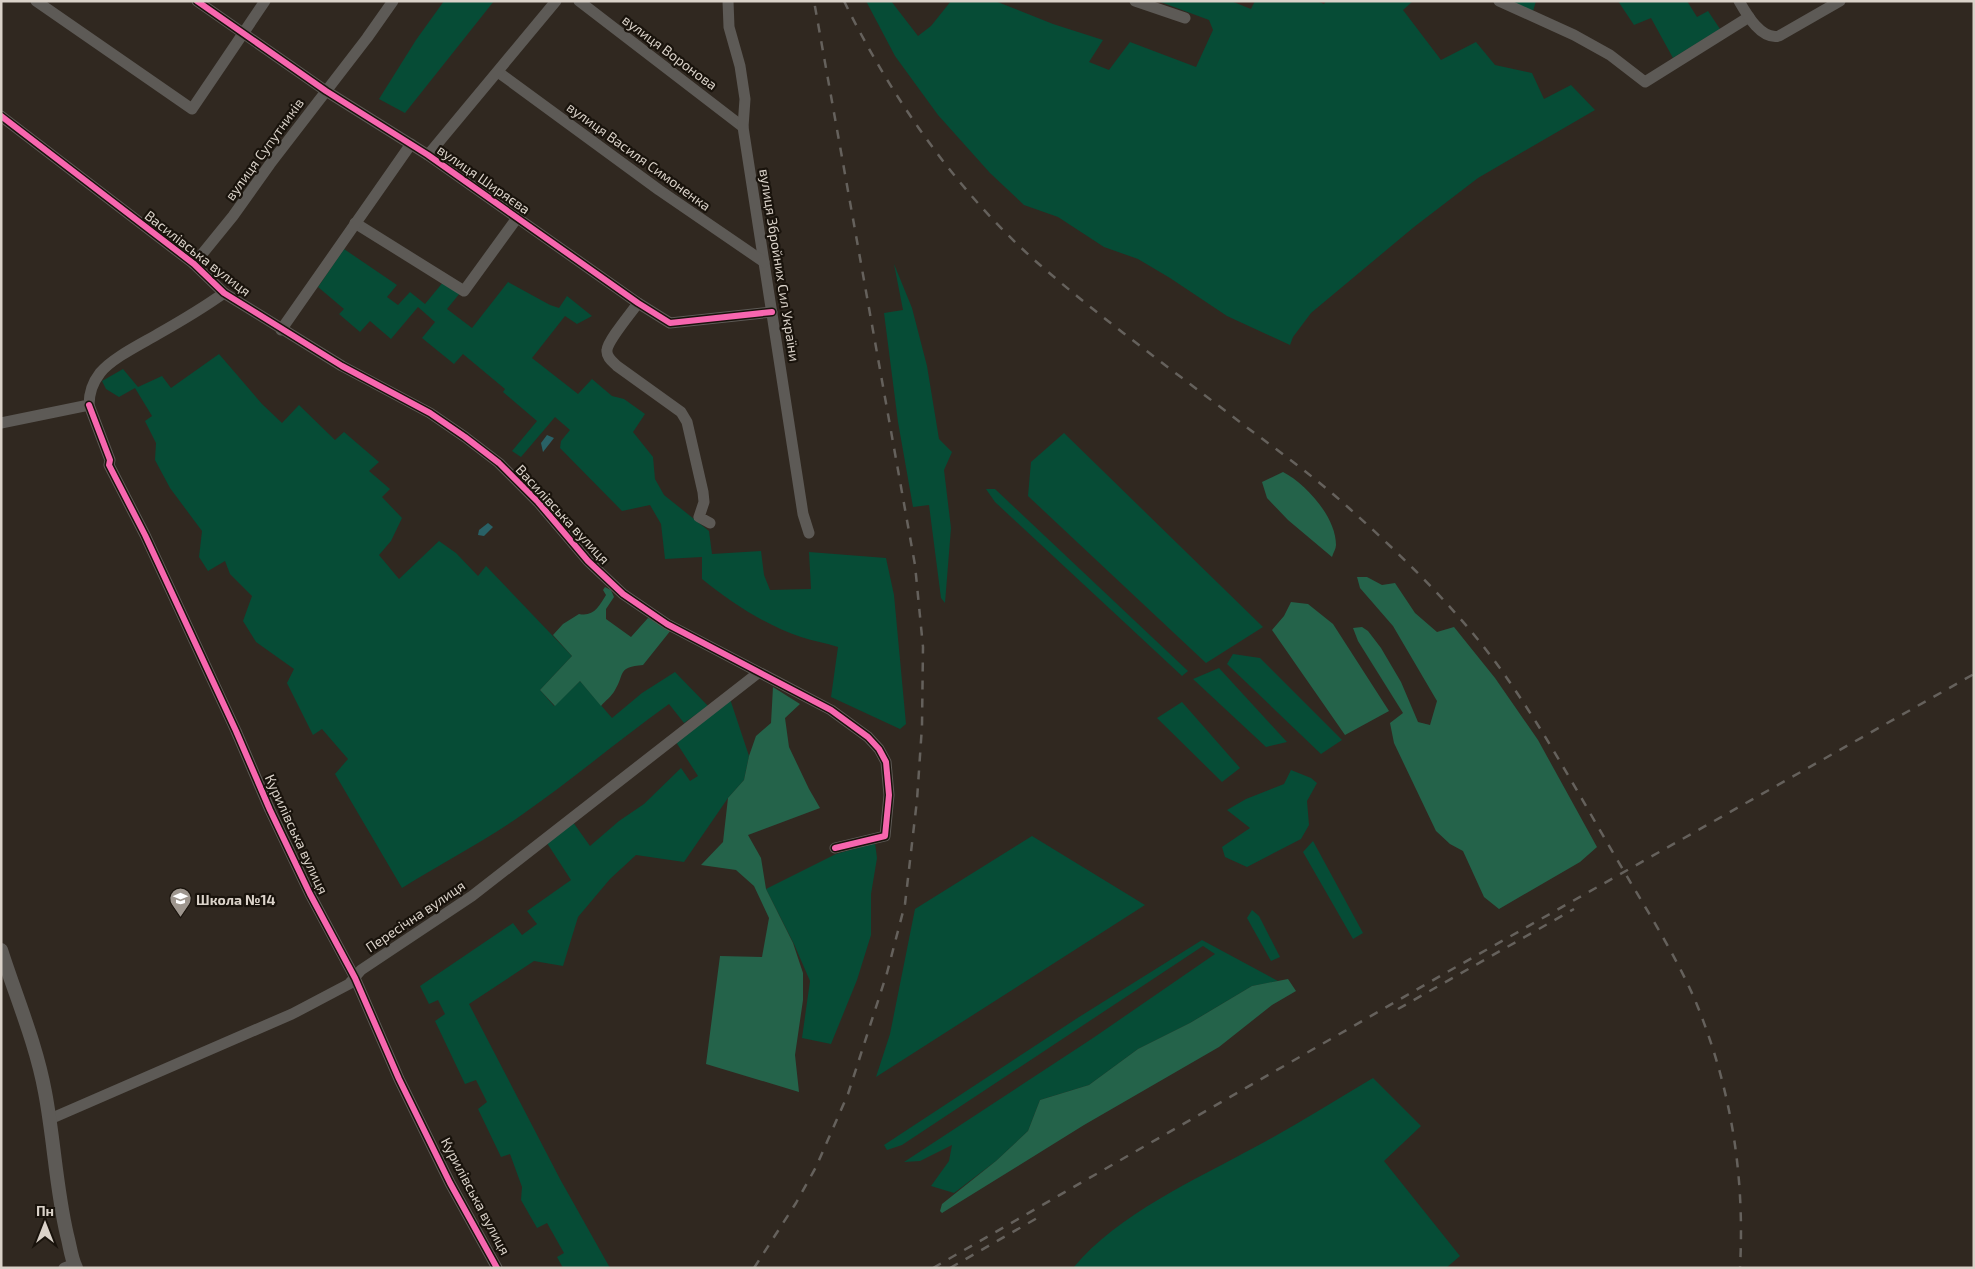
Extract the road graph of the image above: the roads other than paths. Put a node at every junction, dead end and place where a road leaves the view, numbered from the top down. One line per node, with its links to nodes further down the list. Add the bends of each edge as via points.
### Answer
1 (36, 1): 14 (street, via 192,109)
2 (197, 1): 14 (street, вулиця Ширяєва)
3 (266, 1): 14 (street)
4 (393, 1): 16 (street, вулиця Супутників)
5 (556, 1): 15 (street)
6 (579, 1): 18 (street, вулиця Воронова)
7 (728, 1): 18 (street, вулиця Збройних Сил України, via 729,27 745,99)
8 (1135, 1): 13 (street)
9 (1499, 1): 12 (street, via 1574,35 1610,55 1645,82)
10 (1739, 1): 12 (street)
11 (1840, 1): 12 (street, via 1773,38)
12 (1749, 17)
13 (1185, 18)
14 (244, 34): 16 (street, вулиця Ширяєва)
15 (498, 72): 20 (street); 23 (street, вулиця Василя Симоненка)
16 (326, 91): 19 (street, вулиця Ширяєва); 24 (street, вулиця Супутників)
17 (1, 116): 24 (street, Василівська вулиця)
18 (743, 127): 23 (street, вулиця Збройних Сил України)
19 (411, 144): 20 (street, вулиця Ширяєва); 22 (street)
20 (428, 155): 21 (street, вулиця Ширяєва)
21 (517, 218): 22 (street, вулиця Ширяєва, via 464,291); 26 (street, вулиця Ширяєва)
22 (355, 223): 28 (street)
23 (764, 262): 27 (street, вулиця Збройних Сил України)
24 (194, 264): 25 (street, Василівська вулиця)
25 (224, 293): 28 (street, Василівська вулиця); 29 (street, via 110,364 94,384)
26 (638, 303): 27 (street, вулиця Ширяєва, via 670,322); 31 (street, via 612,340 607,350 609,358 681,412 687,422 703,492 704,502 699,517)
27 (772, 312): 32 (street, вулиця Збройних Сил України, via 803,514)
28 (281, 330): 33 (street, Василівська вулиця, via 430,413 465,437 499,463 538,502 588,561 623,594 667,624)
29 (89, 405): 30 (street); 36 (street, Курилівська вулиця, via 110,460 109,465 310,894)
30 (1, 423)
31 (710, 523)
32 (809, 533)
33 (758, 673): 34 (street, Василівська вулиця, via 831,710 868,737 886,762 889,795 885,836); 36 (street, Пересічна вулиця, via 570,818 524,858 361,970)
34 (835, 848)
35 (1, 950): 37 (street, via 26,1021)
36 (355, 978): 37 (street, Пересічна вулиця, via 292,1014); 39 (street, Курилівська вулиця, via 403,1088)
37 (50, 1119): 38 (street, via 60,1203)
38 (72, 1266)
39 (498, 1268)

